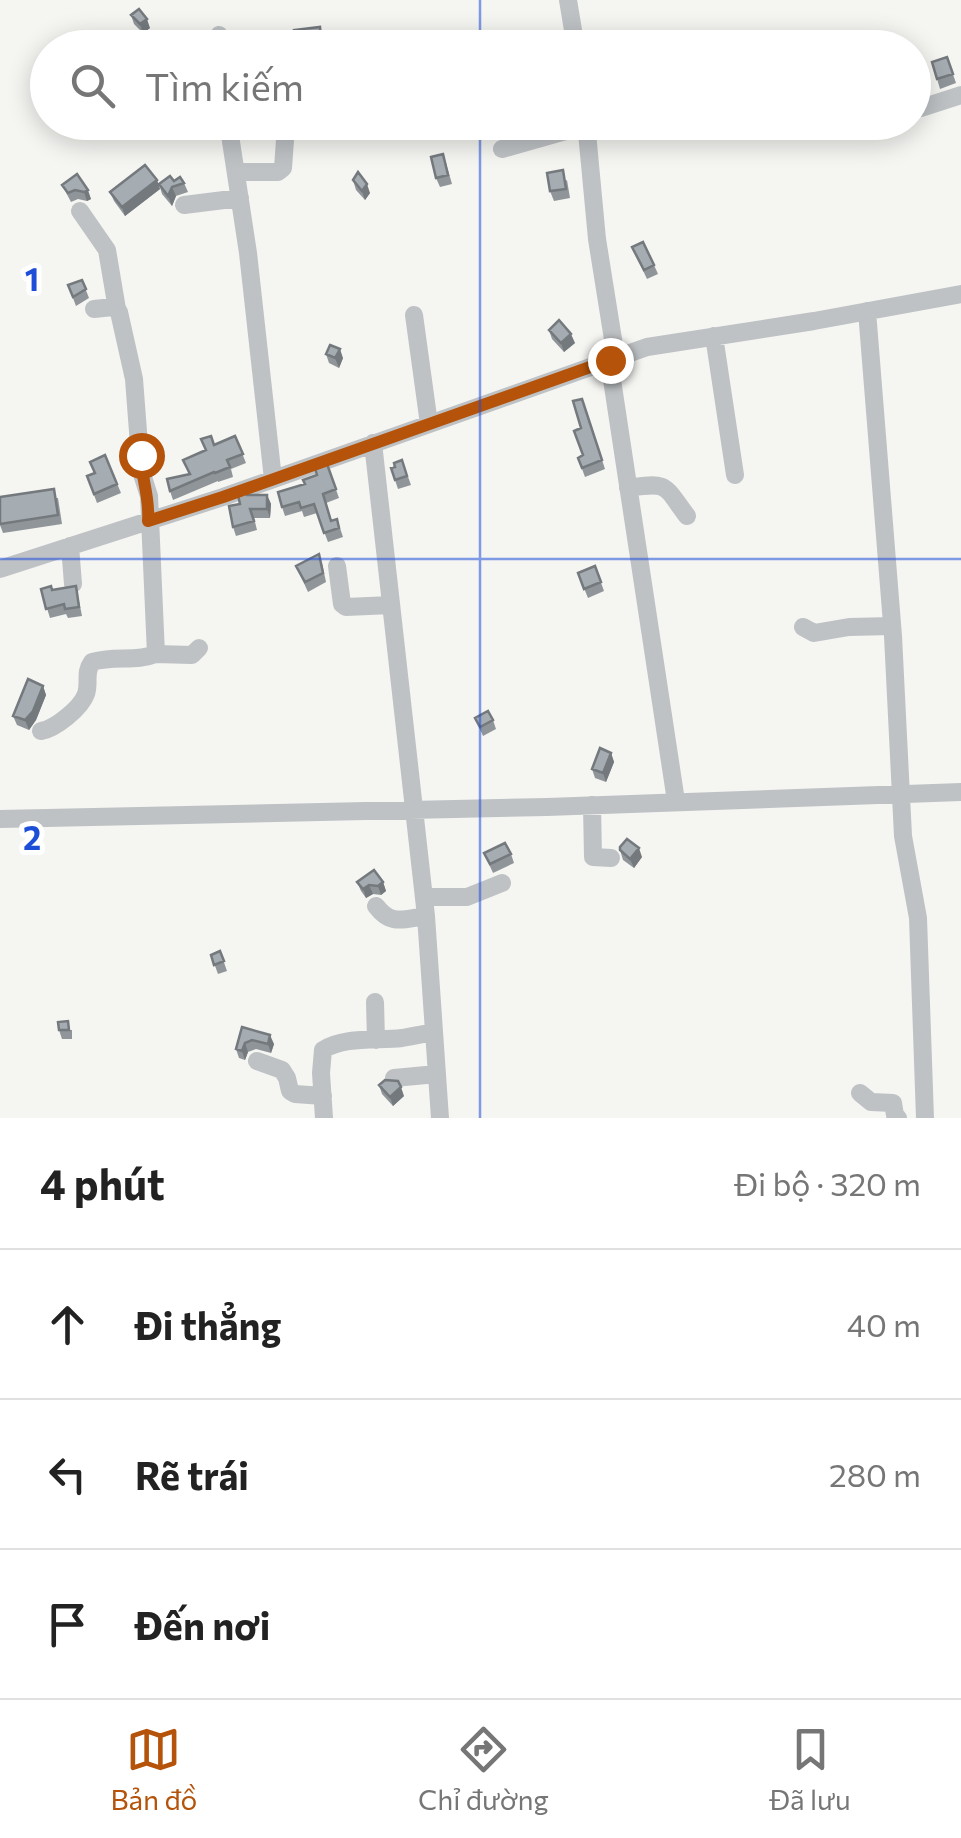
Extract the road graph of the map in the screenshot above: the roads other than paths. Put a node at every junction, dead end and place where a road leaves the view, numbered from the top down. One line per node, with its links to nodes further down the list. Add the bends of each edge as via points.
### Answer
1 (568, 0): 2 (street)
2 (573, 30)
3 (961, 95): 4 (street)
4 (931, 105)
5 (231, 140): 10 (street)
6 (284, 140): 10 (street, via 278,172)
7 (532, 140): 9 (street)
8 (588, 140): 20 (street)
9 (502, 148)
10 (236, 172): 11 (street)
11 (240, 198): 12 (street); 24 (street)
12 (184, 205)
13 (80, 211): 16 (street, via 107,250)
14 (961, 294): 17 (street)
15 (94, 309): 16 (street)
16 (118, 309): 27 (street, via 134,378)
17 (866, 312): 19 (street); 33 (street)
18 (414, 315): 21 (street)
19 (714, 336): 20 (street); 23 (street)
20 (613, 359): 21 (street); 25 (street)
21 (430, 424): 22 (street)
22 (373, 444): 24 (street); 32 (street)
23 (735, 475)
24 (272, 479): 27 (street)
25 (628, 488): 26 (street, via 658,484); 40 (street)
26 (687, 516)
27 (148, 521): 28 (street); 36 (street)
28 (70, 546): 30 (street); 31 (street)
29 (337, 566): 32 (street, via 342,604)
30 (0, 568)
31 (72, 584)
32 (391, 605): 42 (street)
33 (892, 626): 34 (street, via 814,633); 39 (street)
34 (804, 627)
35 (199, 648): 36 (street, via 189,656)
36 (156, 654): 37 (street, via 92,662 81,703 57,726)
37 (41, 731)
38 (961, 792): 39 (street)
39 (901, 794): 40 (street); 59 (street, via 918,918)
40 (676, 801): 41 (street)
41 (592, 805): 42 (street); 44 (street, via 593,857)
42 (414, 809): 43 (street); 47 (street)
43 (0, 819)
44 (610, 858)
45 (502, 883): 47 (street)
46 (376, 906): 47 (street, via 393,920)
47 (425, 907): 49 (street)
48 (375, 1002): 50 (street)
49 (434, 1032): 50 (street); 52 (street)
50 (376, 1040): 55 (street, via 323,1050)
51 (257, 1061): 55 (street, via 282,1070 290,1092)
52 (437, 1074): 53 (street); 57 (street)
53 (394, 1078)
54 (860, 1093): 58 (street, via 892,1104)
55 (323, 1096): 56 (street)
56 (324, 1118)
57 (440, 1118)
58 (898, 1118)
59 (925, 1118)

